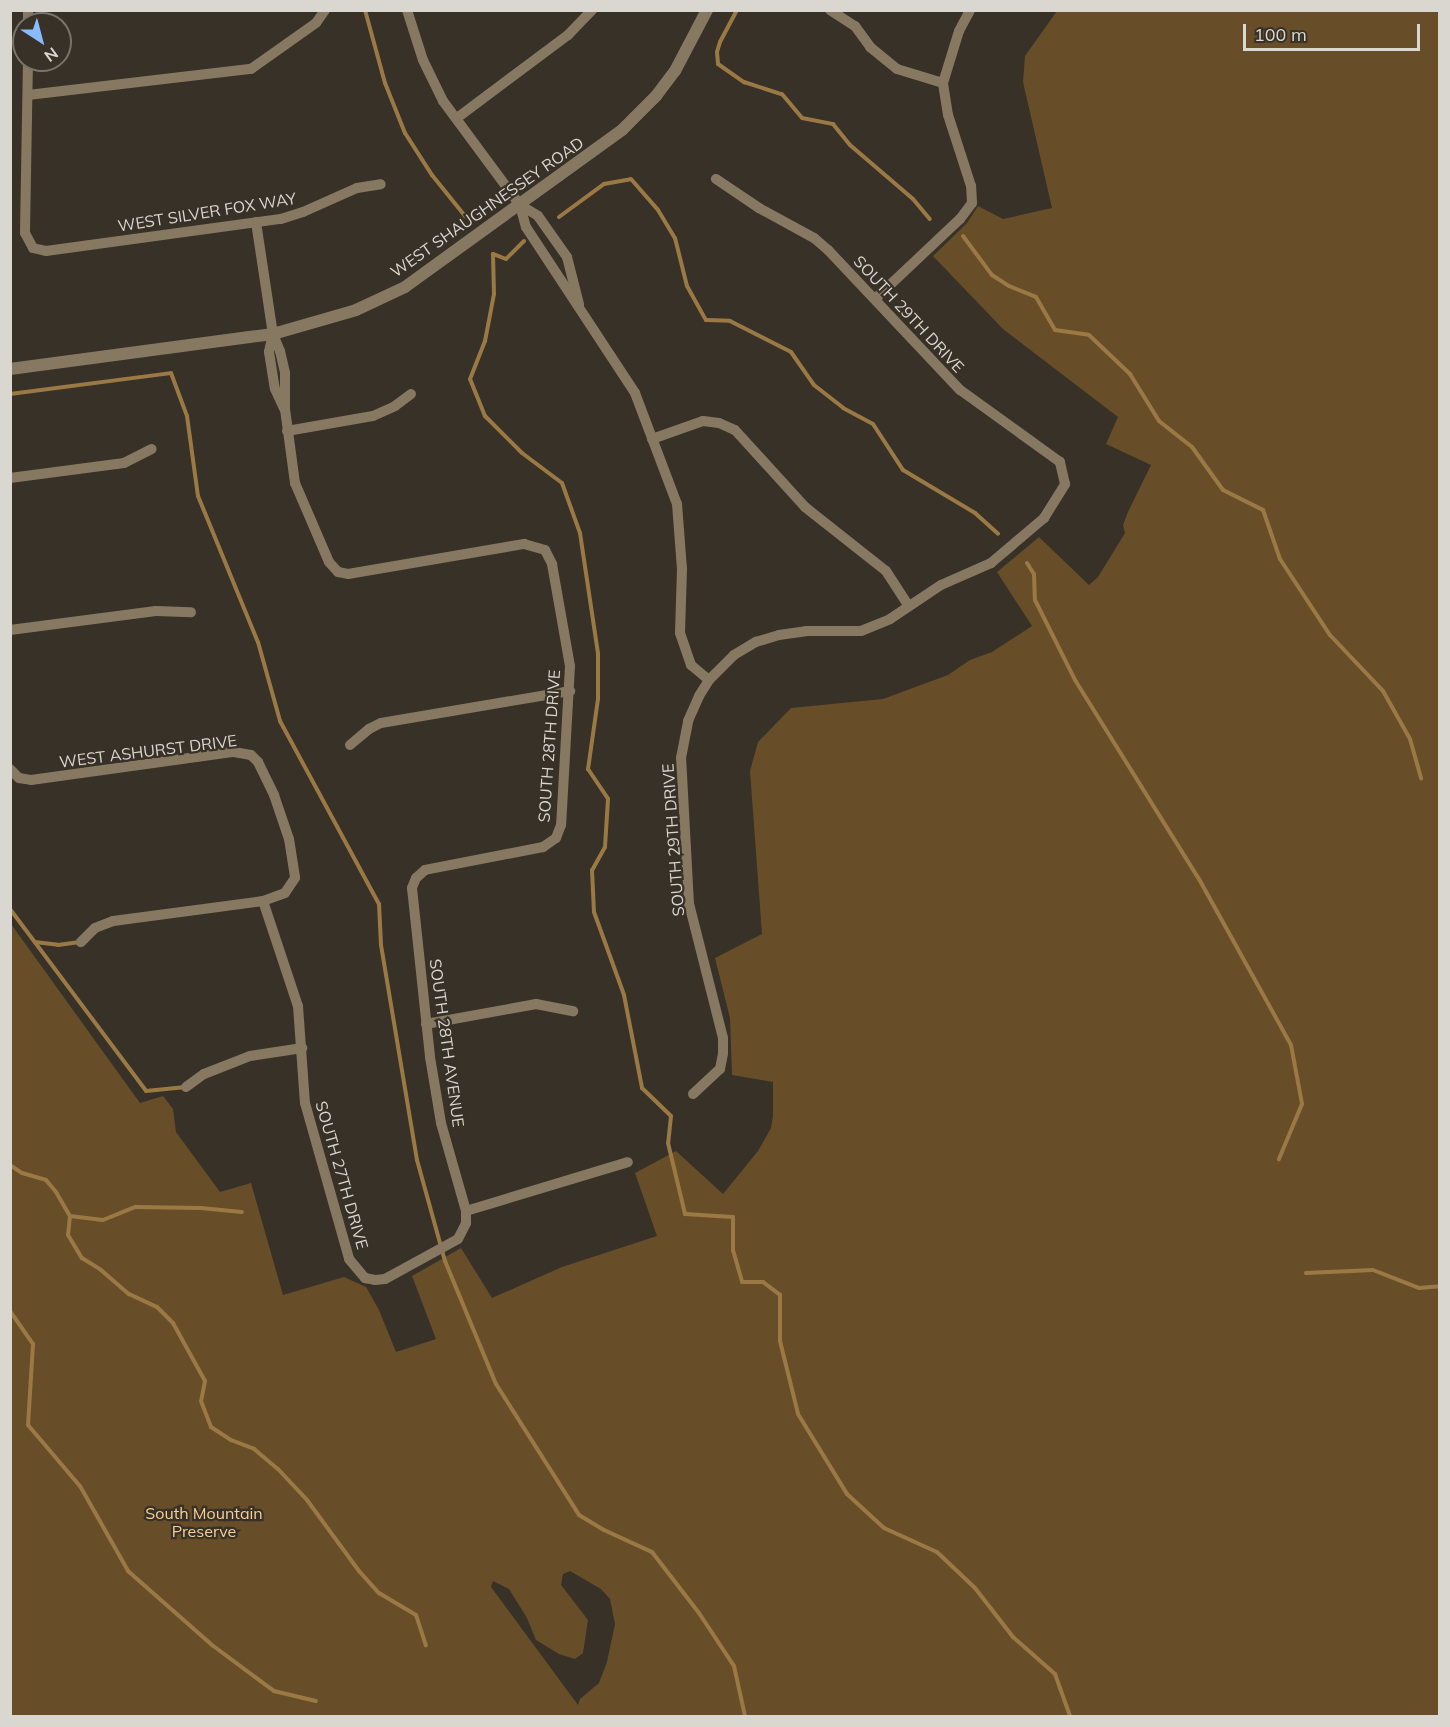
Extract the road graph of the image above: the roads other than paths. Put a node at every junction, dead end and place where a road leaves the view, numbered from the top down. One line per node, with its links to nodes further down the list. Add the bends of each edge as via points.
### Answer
1 (325, 10): 9 (street, via 316,23 251,69)
2 (407, 10): 10 (street, via 423,60 443,101)
3 (592, 10): 10 (street, via 568,35)
4 (707, 10): 13 (street, WEST SHAUGHNESSEY ROAD, via 675,71 644,108)
5 (830, 10): 8 (street, via 855,26 870,47 897,69)
6 (970, 10): 8 (street)
7 (28, 72): 9 (street)
8 (944, 82): 17 (street, via 948,115 972,203)
9 (28, 95): 14 (street, WEST SILVER FOX WAY, via 25,233 33,248 46,251)
10 (457, 118): 13 (street)
11 (716, 179): 17 (street, SOUTH 29TH DRIVE, via 814,238)
12 (381, 184): 14 (street, WEST SILVER FOX WAY, via 357,188 303,212)
13 (520, 206): 15 (street, via 538,216); 16 (street, via 526,227); 19 (street, WEST SHAUGHNESSEY ROAD, via 405,287 356,310)
14 (256, 222): 19 (street)
15 (559, 247): 16 (street); 18 (street, via 571,267)
16 (546, 255): 18 (street)
17 (875, 300): 29 (street, SOUTH 29TH DRIVE, via 960,390 1060,462 1065,484 1044,518 1004,553)
18 (580, 309): 26 (street, via 635,393)
19 (273, 333): 20 (street, WEST SHAUGHNESSEY ROAD); 21 (street); 22 (street, via 269,352)
20 (10, 369)
21 (285, 373): 22 (street); 24 (street)
22 (273, 375): 24 (street)
23 (411, 394): 25 (street, via 373,416)
24 (285, 409): 25 (street)
25 (287, 431): 33 (street, SOUTH 28TH DRIVE, via 299,496 329,562 338,573 524,544 545,550 552,564 568,654)
26 (652, 439): 29 (street, via 703,421 735,430 806,507 886,571); 32 (street, via 677,504 682,569 680,633 691,665)
27 (152, 448): 28 (street, via 124,463)
28 (10, 478)
29 (908, 606): 32 (street, SOUTH 29TH DRIVE, via 890,619 861,631 806,631 756,642 734,655)
30 (191, 612): 31 (street, via 156,611)
31 (10, 630)
32 (709, 680): 43 (street, SOUTH 29TH DRIVE, via 688,721 681,758 689,904 723,1038 723,1053 720,1069)
33 (570, 691): 34 (street, via 381,723); 36 (street, SOUTH 28TH DRIVE, via 561,825 556,838 543,847 439,866)
34 (350, 745)
35 (10, 769): 37 (street, WEST ASHURST DRIVE, via 19,778 31,780 234,752 250,755 258,762 274,795 289,839 295,878 285,893)
36 (416, 878): 40 (street, SOUTH 28TH AVENUE, via 412,888)
37 (262, 901): 38 (street, WEST ASHURST DRIVE, via 113,921 95,928); 41 (street, SOUTH 27TH DRIVE, via 298,1006)
38 (81, 942)
39 (573, 1011): 40 (street, via 536,1004)
40 (426, 1023): 45 (street, SOUTH 28TH AVENUE, via 441,1123)
41 (302, 1048): 42 (street, via 250,1056 204,1074); 45 (street, SOUTH 27TH DRIVE, via 305,1103 350,1259 365,1278 385,1279 458,1239)
42 (186, 1087)
43 (693, 1095)
44 (628, 1162): 45 (street)
45 (466, 1211)

